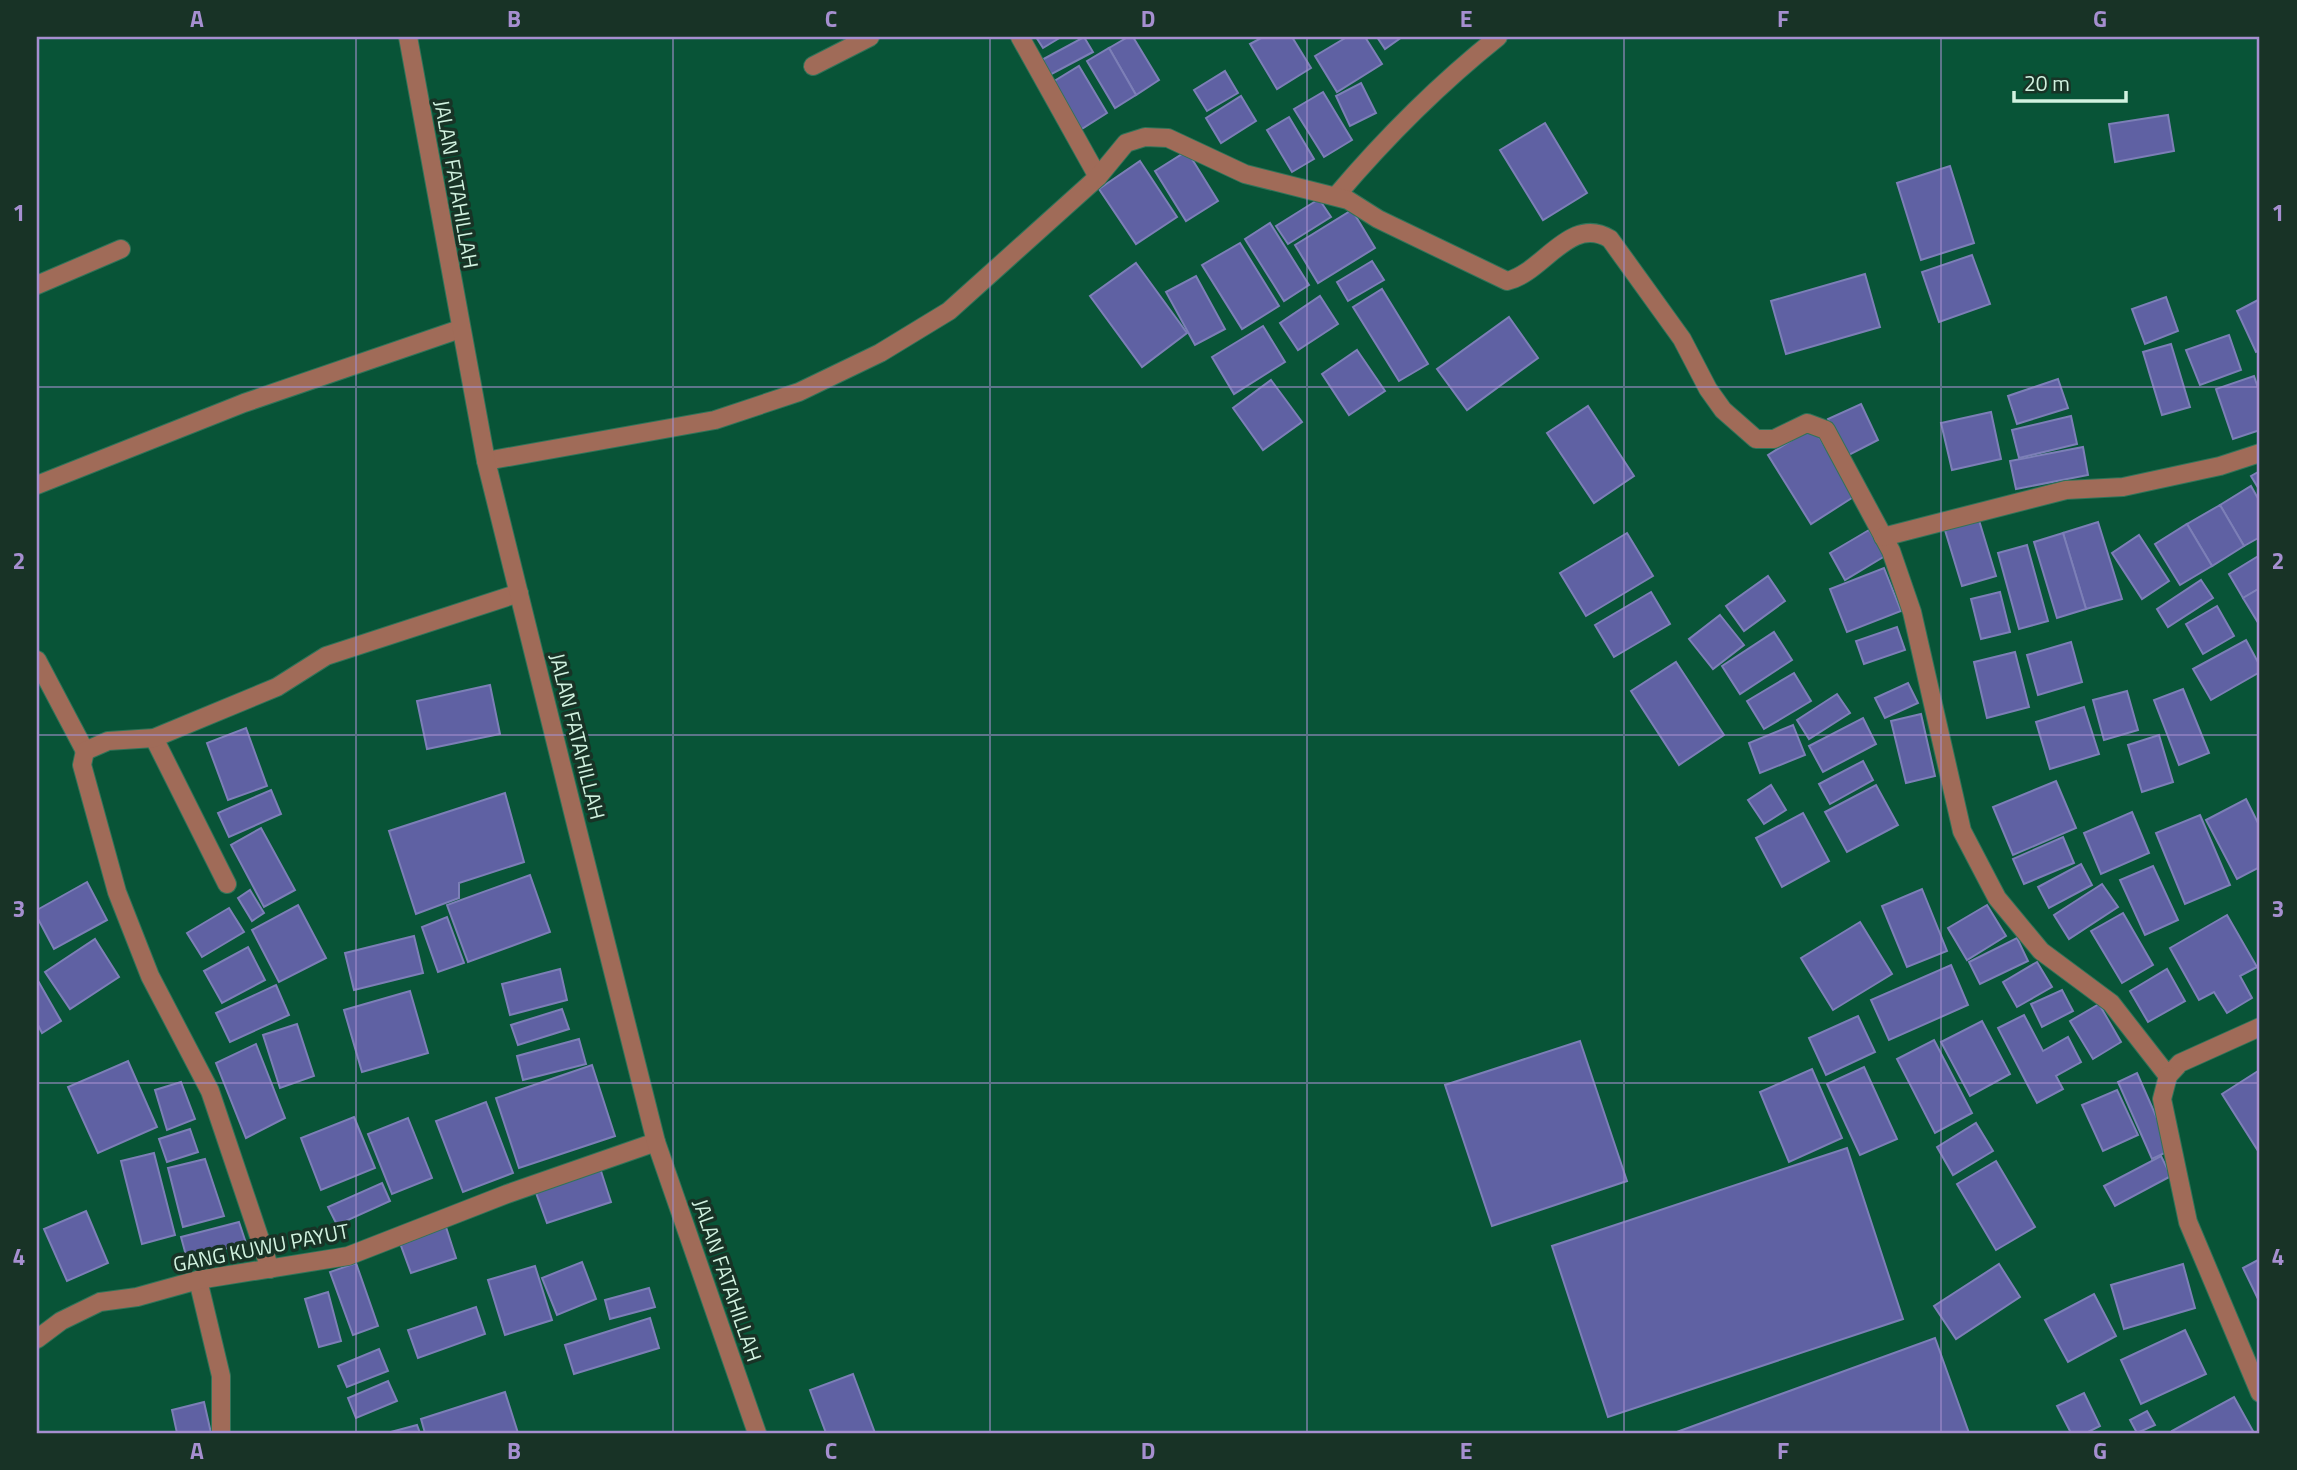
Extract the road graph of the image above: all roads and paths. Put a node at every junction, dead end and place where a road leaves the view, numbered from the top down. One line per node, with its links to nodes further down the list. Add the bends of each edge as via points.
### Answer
1 (408, 37): 10 (street, JALAN FATAHILLAH)
2 (870, 37): 5 (street)
3 (1020, 37): 6 (street)
4 (1498, 37): 7 (street, via 1441,82)
5 (813, 66)
6 (1098, 177): 7 (street, via 1126,143 1145,137 1168,138 1245,174); 12 (street, via 949,311 880,353 799,392 716,420)
7 (1336, 195): 14 (street, via 1507,281 1525,274 1564,242 1584,233 1610,239 1682,339 1723,410 1756,439 1774,439 1807,424 1826,430)
8 (121, 249): 9 (street)
9 (37, 285)
10 (460, 330): 12 (street, JALAN FATAHILLAH); 13 (street, via 244,403)
11 (2260, 453): 14 (street, via 2123,486 2066,490)
12 (486, 461): 15 (street, JALAN FATAHILLAH)
13 (37, 485)
14 (1883, 537): 21 (street, via 1912,611 1962,831 1997,898 2041,951 2111,1003)
15 (519, 593): 17 (street, via 326,656 277,687); 22 (street, JALAN FATAHILLAH)
16 (37, 660): 18 (street)
17 (154, 738): 18 (street, via 108,741); 19 (street)
18 (85, 751): 23 (street, via 82,765 117,892 150,976 210,1091)
19 (227, 884)
20 (2260, 1027): 21 (street, via 2180,1063)
21 (2168, 1076): 26 (street, via 2162,1099 2188,1222)
22 (656, 1142): 23 (street, GANG KUWU PAYUT, via 348,1256); 28 (street, JALAN FATAHILLAH)
23 (270, 1269): 24 (street, GANG KUWU PAYUT)
24 (198, 1280): 25 (street, GANG KUWU PAYUT, via 100,1303 61,1321); 27 (street, via 221,1376)
25 (37, 1339)
26 (2260, 1393)
27 (221, 1433)
28 (757, 1433)

